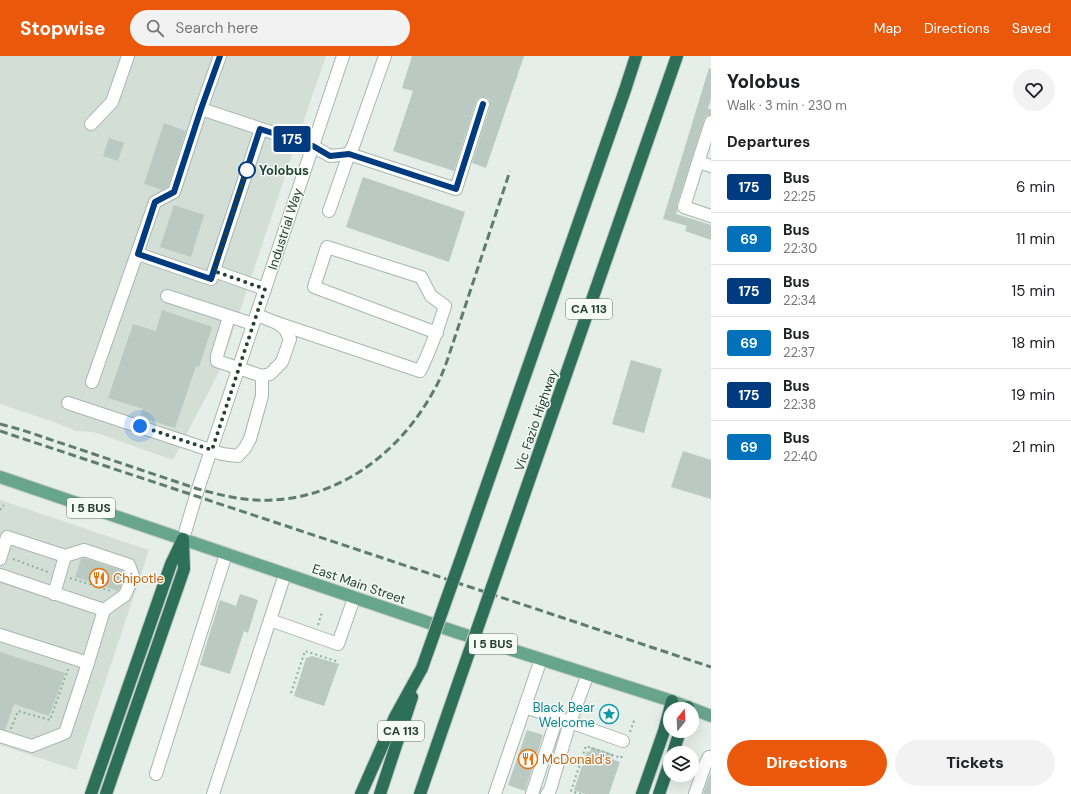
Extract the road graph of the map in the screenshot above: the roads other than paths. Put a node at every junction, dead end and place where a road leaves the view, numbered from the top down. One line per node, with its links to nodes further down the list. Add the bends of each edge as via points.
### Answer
1 (128, 56): 9 (street, via 112,102)
2 (220, 56): 8 (street)
3 (343, 56): 12 (street, Industrial Way)
4 (385, 56): 13 (street)
5 (636, 56): 45 (highway, Vic Fazio Highway / CA 113, bridge)
6 (677, 56): 63 (highway, Vic Fazio Highway / CA 113, bridge)
7 (483, 104): 13 (street, via 456,189)
8 (201, 109): 11 (street); 18 (street, via 174,192 155,202)
9 (91, 124)
10 (710, 126): 14 (street)
11 (260, 129): 12 (street); 19 (street)
12 (313, 146): 13 (street, via 330,156); 20 (street, Industrial Way)
13 (349, 154): 16 (street)
14 (698, 162): 15 (street); 17 (street, via 684,207)
15 (711, 166)
16 (329, 212)
17 (711, 216)
18 (138, 254): 19 (street, via 211,279); 28 (street)
19 (214, 271): 20 (street)
20 (265, 289): 23 (street, Industrial Way)
21 (167, 296): 22 (street)
22 (229, 317): 23 (street); 26 (street, via 217,361)
23 (255, 320): 24 (street); 26 (street, Industrial Way)
24 (277, 323): 25 (street, via 420,371); 27 (street, via 285,329 290,339 282,362 270,374)
25 (437, 333): 25 (street, via 445,306 431,296 421,277 327,247 314,287)
26 (239, 369): 27 (street); 30 (street, Industrial Way)
27 (262, 376): 30 (street, via 262,396 245,448 238,456)
28 (92, 382)
29 (68, 403): 30 (street)
30 (212, 450): 32 (street, Industrial Way)
31 (0, 477): 32 (main road, East Main Street / I 5 BUS)
32 (183, 539): 33 (main road, East Main Street / I 5 BUS); 58 (highway, via 171,564); 59 (highway, via 184,569)
33 (226, 554): 36 (main road, East Main Street / I 5 BUS); 56 (street)
34 (65, 556): 35 (street, via 7,537); 38 (street); 40 (street, via 84,550 129,565 133,576 125,595)
35 (0, 559)
36 (286, 574): 39 (main road, East Main Street / I 5 BUS); 41 (street)
37 (0, 575): 38 (street)
38 (54, 594): 40 (street)
39 (354, 598): 41 (street, via 338,644); 43 (main road, East Main Street / I 5 BUS)
40 (104, 610): 44 (street)
41 (270, 620): 60 (street)
42 (0, 635): 44 (street)
43 (541, 659): 46 (main road, East Main Street / I 5 BUS); 48 (street)
44 (88, 663): 53 (street, via 65,733 32,746)
45 (422, 668): 61 (highway, via 395,717); 62 (highway, Vic Fazio Highway / CA 113)
46 (588, 674): 47 (main road, East Main Street / I 5 BUS); 52 (street)
47 (672, 701): 67 (highway)
48 (525, 707): 51 (street); 64 (street)
49 (699, 712): 50 (main road, East Main Street / I 5 BUS)
50 (711, 716)
51 (558, 718): 52 (street); 65 (street)
52 (570, 722): 54 (street); 66 (street)
53 (5, 733)
54 (625, 743)
55 (711, 757): 69 (street, via 705,765)
56 (156, 774)
57 (663, 782): 68 (highway)
58 (91, 794)
59 (106, 794)
60 (213, 794)
61 (361, 794)
62 (380, 794)
63 (420, 794)
64 (495, 794)
65 (532, 794)
66 (547, 794)
67 (642, 794)
68 (659, 794)
69 (695, 794)

